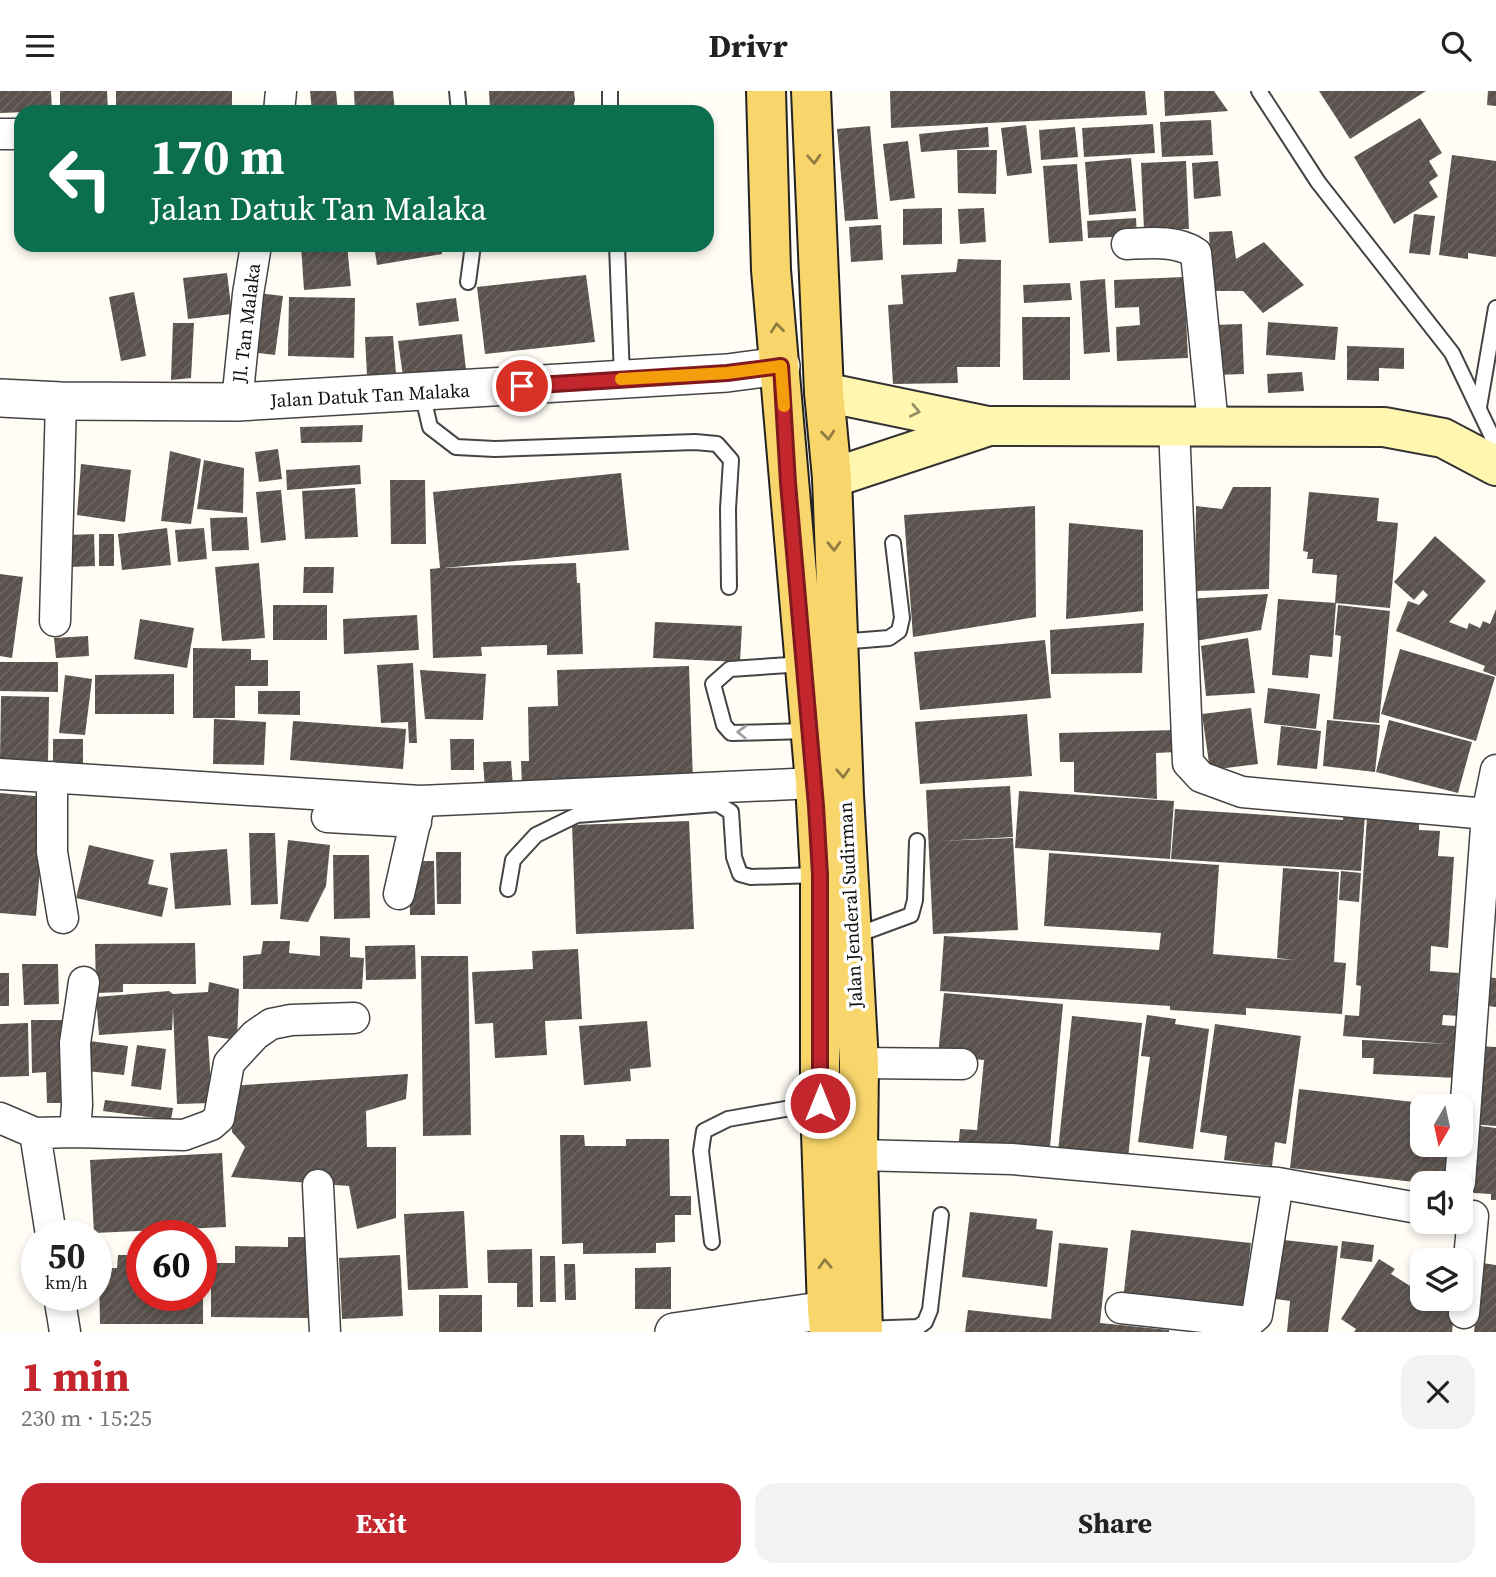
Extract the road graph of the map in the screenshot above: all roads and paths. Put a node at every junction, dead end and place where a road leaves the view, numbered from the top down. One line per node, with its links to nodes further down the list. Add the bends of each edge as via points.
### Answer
1 (766, 91): 10 (main road, one-way to 1, via 771,270)
2 (811, 91): 12 (main road, Jalan Jenderal Sudirman, one-way to 12)
3 (1259, 91): 17 (lane, via 1318,182 1452,353)
4 (1127, 244): 18 (street, via 1160,242 1196,253)
5 (255, 252): 16 (street, Jl. Tan Malaka)
6 (472, 252): 8 (lane)
7 (617, 252): 11 (lane)
8 (468, 282)
9 (1496, 308): 17 (lane)
10 (781, 366): 11 (street, Jalan Datuk Tan Malaka); 28 (main road)
11 (622, 379): 13 (street, Jalan Datuk Tan Malaka)
12 (824, 392): 19 (main road, one-way to 19); 23 (main road, Jalan Jenderal Sudirman, one-way to 23)
13 (422, 393): 16 (street, Jalan Datuk Tan Malaka); 25 (lane, via 429,427 456,447 717,444 731,460)
14 (0, 398): 15 (street, Jalan Datuk Tan Malaka)
15 (61, 401): 16 (street, Jalan Datuk Tan Malaka); 26 (street)
16 (237, 402)
17 (1479, 407): 21 (lane)
18 (1213, 425): 20 (main road); 22 (main road, via 1384,426 1443,438)
19 (988, 426): 20 (main road); 23 (main road)
20 (1174, 426): 35 (street, via 1188,763 1200,777 1241,792)
21 (1496, 445)
22 (1496, 466)
23 (832, 478): 27 (main road, Jalan Jenderal Sudirman, one-way to 27)
24 (892, 543): 27 (lane, via 902,618 899,631 889,638)
25 (729, 587)
26 (55, 621)
27 (837, 642): 42 (main road, Jalan Jenderal Sudirman, one-way to 42)
28 (804, 664): 29 (main road); 29 (lane, one-way to 28, via 731,733 724,725 713,684 730,669)
29 (810, 731): 33 (main road)
30 (1496, 770): 35 (street)
31 (0, 774): 32 (street)
32 (52, 777): 34 (street); 41 (street, via 52,852)
33 (815, 783): 34 (street); 38 (main road)
34 (418, 811): 36 (street); 40 (street)
35 (1487, 814): 52 (street)
36 (327, 817)
37 (916, 841): 42 (lane, via 911,915)
38 (820, 875): 39 (lane, via 740,874 734,857 732,812 718,804 577,815 536,835 513,860); 47 (main road)
39 (508, 889)
40 (399, 894)
41 (63, 918)
42 (852, 937): 45 (main road, Jalan Jenderal Sudirman)
43 (83, 982): 49 (street, via 75,1043)
44 (354, 1017): 49 (street, via 291,1020 271,1024 255,1035 229,1063 219,1118 211,1125 184,1135)
45 (859, 1063): 46 (street); 51 (main road, Jalan Jenderal Sudirman)
46 (962, 1065)
47 (820, 1103): 59 (lane, via 728,1119 704,1131 701,1151); 63 (main road, one-way to 47)
48 (0, 1118): 50 (street)
49 (75, 1132): 50 (street)
50 (34, 1133): 58 (street)
51 (858, 1155): 53 (street, via 1012,1159); 63 (main road, Jalan Jenderal Sudirman)
52 (1462, 1171)
53 (1278, 1183): 55 (street); 60 (street, via 1257,1315 1248,1322)
54 (318, 1185): 65 (street)
55 (1410, 1207)
56 (942, 1215): 63 (lane, via 925,1322 918,1327)
57 (1477, 1217): 62 (street)
58 (48, 1220)
59 (712, 1242)
60 (1121, 1308)
61 (62, 1311): 64 (street)
62 (1464, 1313)
63 (846, 1326): 66 (street)
64 (65, 1332)
65 (325, 1332)
66 (674, 1332)

